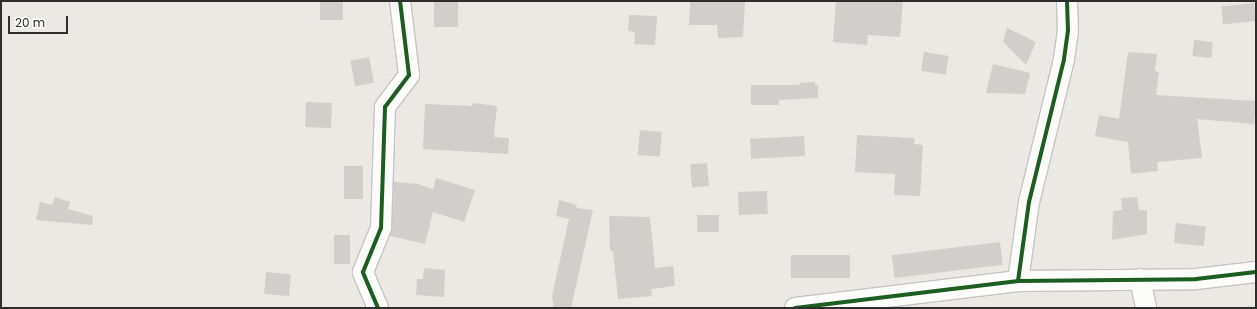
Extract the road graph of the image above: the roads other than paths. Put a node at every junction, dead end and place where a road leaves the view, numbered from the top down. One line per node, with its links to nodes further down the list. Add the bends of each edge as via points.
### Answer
1 (400, 1): 6 (street, via 409,75 385,107 381,228 363,272)
2 (1067, 1): 5 (street, via 1068,30 1064,59 1029,202)
3 (1256, 272): 4 (street, via 1196,279)
4 (1140, 280): 5 (street); 8 (street)
5 (1018, 281): 7 (street)
6 (378, 308)
7 (795, 308)
8 (1146, 308)

